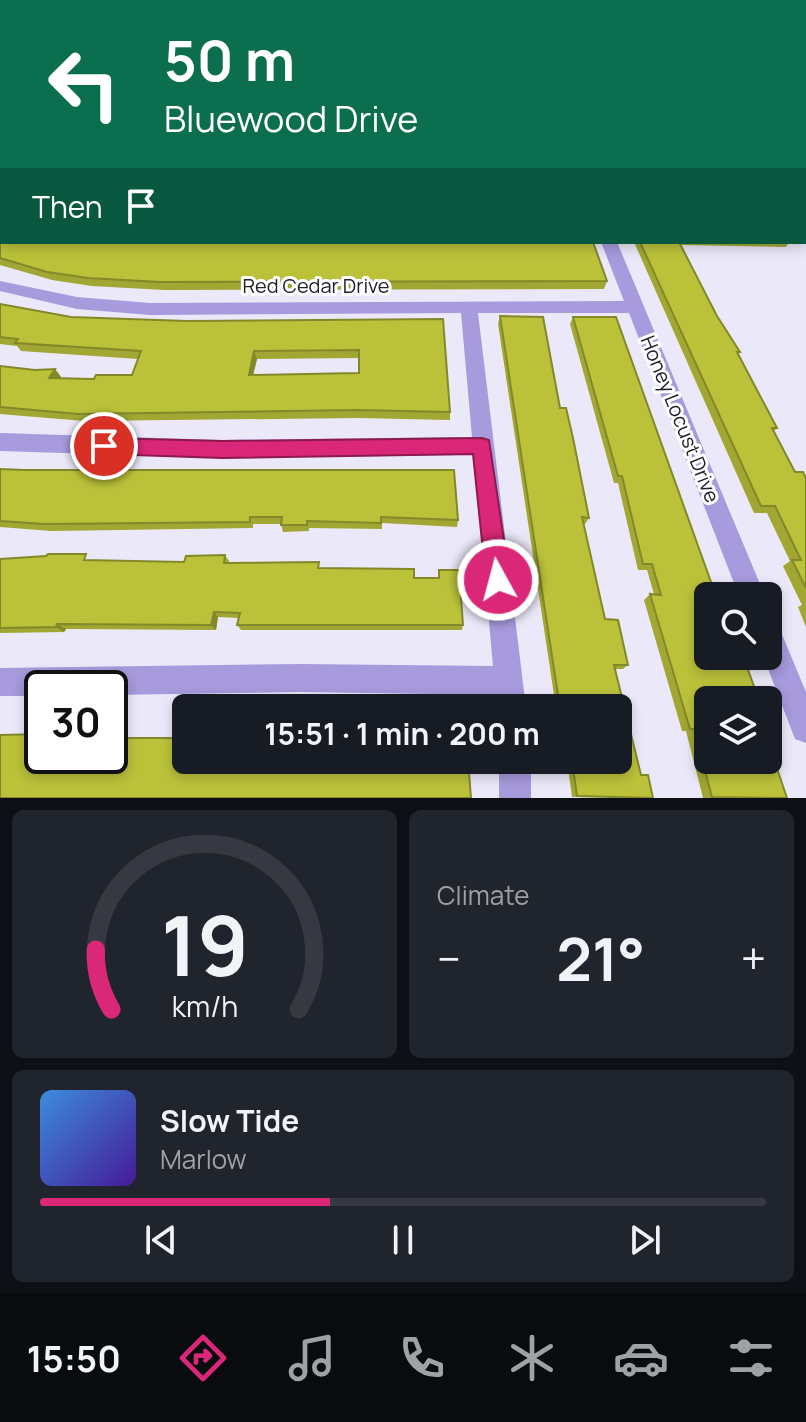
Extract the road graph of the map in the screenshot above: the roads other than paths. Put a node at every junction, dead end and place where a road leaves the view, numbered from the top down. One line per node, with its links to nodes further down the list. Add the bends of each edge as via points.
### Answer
1 (610, 244): 3 (street, Honey Locust Drive)
2 (0, 286): 4 (street, Red Cedar Drive, via 77,303 150,309)
3 (633, 307): 4 (street, Red Cedar Drive); 7 (street, Honey Locust Drive)
4 (469, 308): 6 (street)
5 (0, 442): 6 (street, via 222,449)
6 (482, 446): 10 (street)
7 (746, 582)
8 (782, 669): 11 (street)
9 (0, 682): 10 (street, via 301,678)
10 (510, 694)
11 (806, 728)
12 (515, 774): 13 (street)
13 (515, 798)

